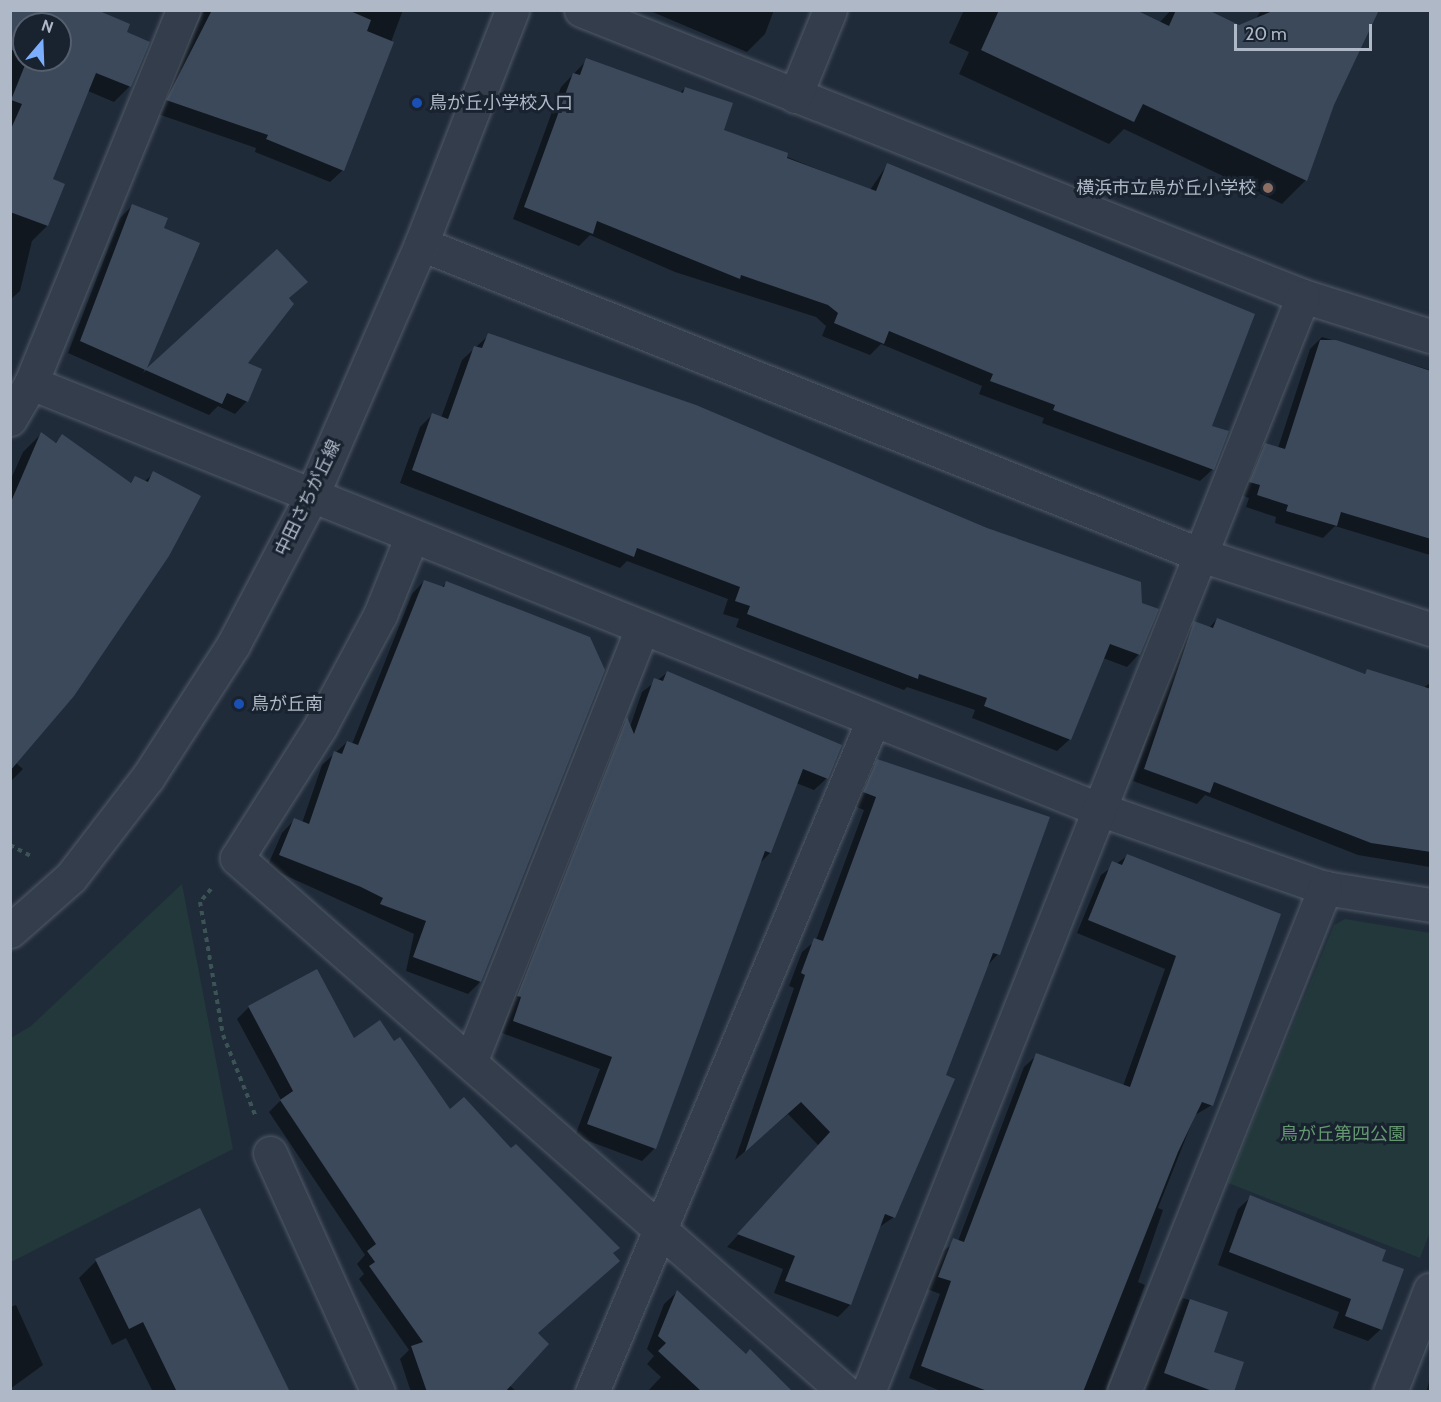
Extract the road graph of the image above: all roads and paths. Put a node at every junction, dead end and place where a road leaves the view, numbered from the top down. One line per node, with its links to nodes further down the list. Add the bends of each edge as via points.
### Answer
1 (183, 10): 9 (street)
2 (512, 10): 6 (street, 中田さちが丘線)
3 (581, 10): 5 (street)
4 (830, 10): 5 (street)
5 (795, 96): 7 (street)
6 (421, 244): 11 (street, 中田さちが丘線); 13 (street)
7 (1303, 296): 8 (street); 13 (street)
8 (1431, 336)
9 (31, 383): 10 (street); 11 (street)
10 (10, 419)
11 (312, 495): 12 (street); 21 (street, 中田さちが丘線, via 233,645 148,777 71,877)
12 (411, 537): 15 (street); 18 (street, via 380,615 320,727)
13 (1201, 555): 14 (street); 17 (street)
14 (1431, 629)
15 (641, 630): 16 (street); 22 (street)
16 (873, 720): 17 (street); 24 (street)
17 (1096, 808): 19 (street); 29 (street)
18 (237, 858): 22 (street); 23 (path, via 200,902 223,1035)
19 (1325, 888): 20 (street); 30 (street)
20 (1431, 905)
21 (10, 931)
22 (471, 1060): 24 (street)
23 (270, 1153): 26 (street)
24 (662, 1229): 27 (street); 28 (street)
25 (1431, 1290): 31 (street)
26 (378, 1392)
27 (592, 1392)
28 (845, 1392)
29 (868, 1392)
30 (1124, 1392)
31 (1390, 1392)

